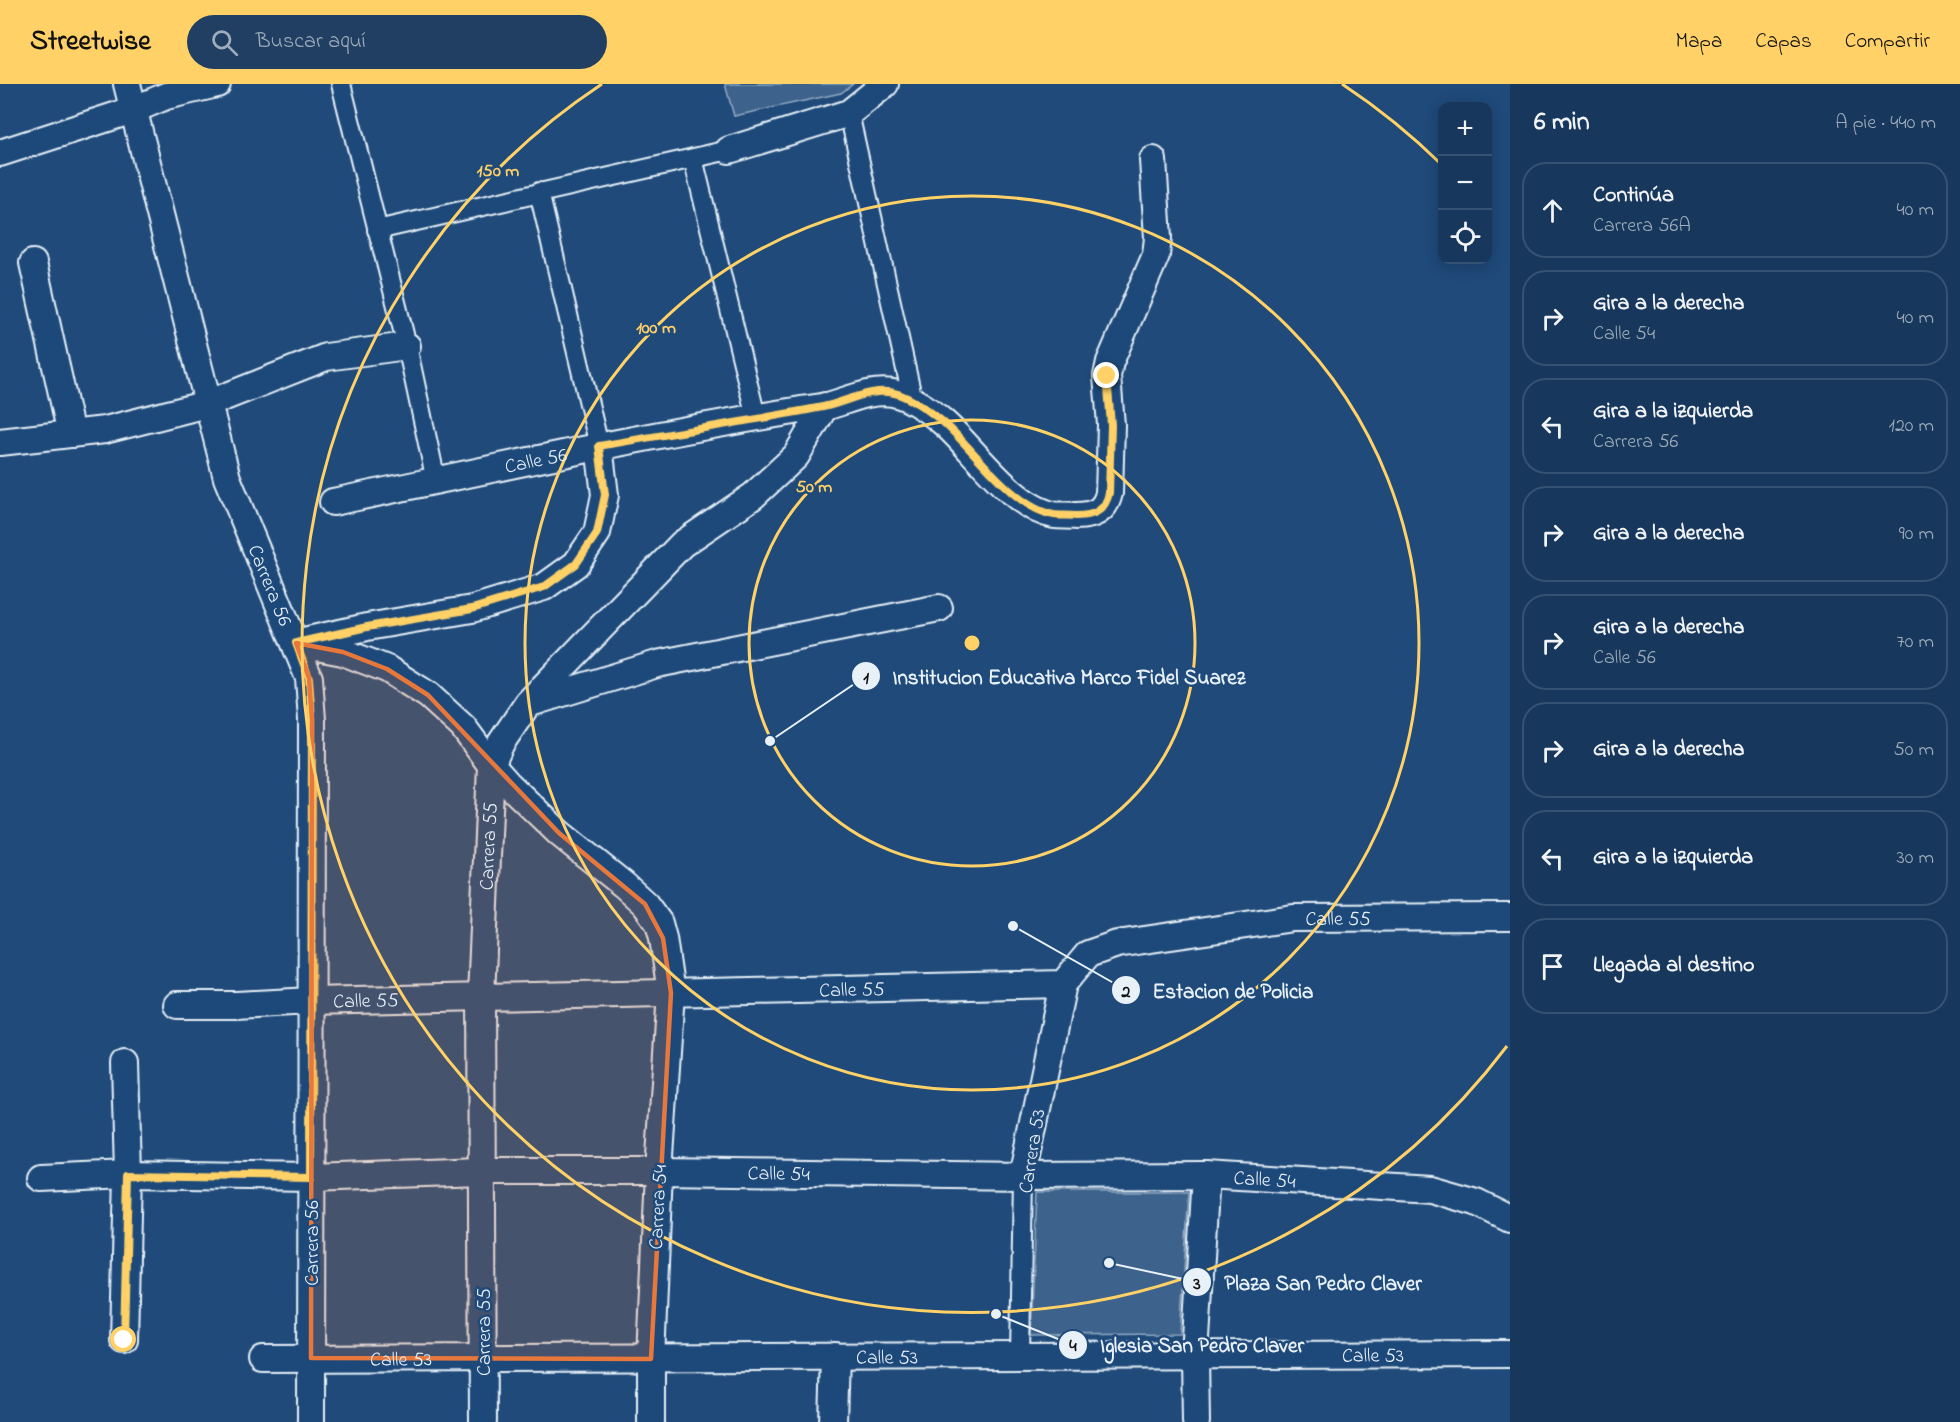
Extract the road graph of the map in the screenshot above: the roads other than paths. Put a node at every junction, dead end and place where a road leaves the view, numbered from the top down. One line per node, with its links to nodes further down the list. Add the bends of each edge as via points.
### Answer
1 (127, 84): 5 (street, Carrera 56)
2 (217, 84): 5 (street, via 166,96)
3 (341, 84): 12 (street)
4 (885, 84): 6 (street)
5 (133, 110): 8 (street); 16 (street, Carrera 56)
6 (849, 112): 7 (street); 15 (street)
7 (729, 150): 9 (street)
8 (0, 153)
9 (693, 158): 11 (street); 18 (street)
10 (1154, 160): 15 (street, Calle 56, via 1156,255 1110,362 1109,493 1102,507 1089,516 1053,515 1036,509 995,477 945,424)
11 (539, 192): 12 (street); 21 (street)
12 (377, 230): 14 (street)
13 (33, 263): 19 (street)
14 (407, 346): 16 (street, via 326,357); 22 (street)
15 (913, 401): 17 (street, Calle 56, via 878,391)
16 (207, 404): 19 (street, via 105,430); 25 (street, Carrera 56, via 227,478)
17 (825, 406): 18 (street, Calle 56); 26 (street, Carrera 55, via 796,456 753,496 682,544)
18 (756, 417): 21 (street, Calle 56)
19 (71, 434): 20 (street)
20 (0, 442)
21 (599, 446): 22 (street, Calle 56); 25 (street, via 605,495 597,533 576,564 544,587 472,609)
22 (436, 481): 23 (street, Calle 56)
23 (333, 502)
24 (939, 608): 26 (street, via 657,664)
25 (296, 643): 27 (street, Carrera 54, via 343,652 398,675 428,695 463,727); 32 (street, Carrera 56, via 309,678 312,720)
26 (528, 704): 27 (street, Carrera 55)
27 (491, 765): 30 (street, Carrera 54, via 559,833 645,904 659,923); 31 (street, Carrera 55)
28 (1510, 917): 29 (street, Calle 55, via 1293,918 1222,928 1117,944 1088,954)
29 (1062, 984): 30 (street, Calle 55); 39 (street, Carrera 53)
30 (671, 993): 31 (street, Calle 55); 36 (street, Carrera 54)
31 (481, 997): 32 (street, Calle 55); 35 (street, Carrera 55)
32 (311, 1001): 33 (street, Calle 55); 40 (street, Carrera 56)
33 (177, 1005)
34 (125, 1063): 37 (street)
35 (482, 1171): 36 (street, Calle 54); 40 (street, Calle 54); 48 (street, Carrera 55)
36 (659, 1171): 39 (street, Calle 54); 51 (street, Carrera 54)
37 (128, 1174): 40 (street, Calle 54); 41 (street, Calle 54); 43 (street)
38 (1206, 1175): 39 (street, Calle 54); 42 (street, Calle 54, via 1430,1189 1476,1202); 45 (street)
39 (1023, 1176): 47 (street, Carrera 53)
40 (311, 1177): 49 (street, Carrera 56)
41 (41, 1178)
42 (1510, 1219)
43 (124, 1340)
44 (1510, 1354): 45 (street, Calle 53)
45 (1195, 1355): 47 (street, Calle 53); 56 (street)
46 (835, 1356): 47 (street, Calle 53); 51 (street, Calle 53); 55 (street)
47 (1020, 1356)
48 (484, 1357): 49 (street, Calle 53); 51 (street, Calle 53); 53 (street, Carrera 55)
49 (311, 1358): 50 (street, Calle 53); 52 (street, Carrera 56)
50 (263, 1359)
51 (651, 1359): 54 (street, Carrera 54)
52 (311, 1422)
53 (483, 1422)
54 (651, 1422)
55 (833, 1422)
56 (1196, 1422)

